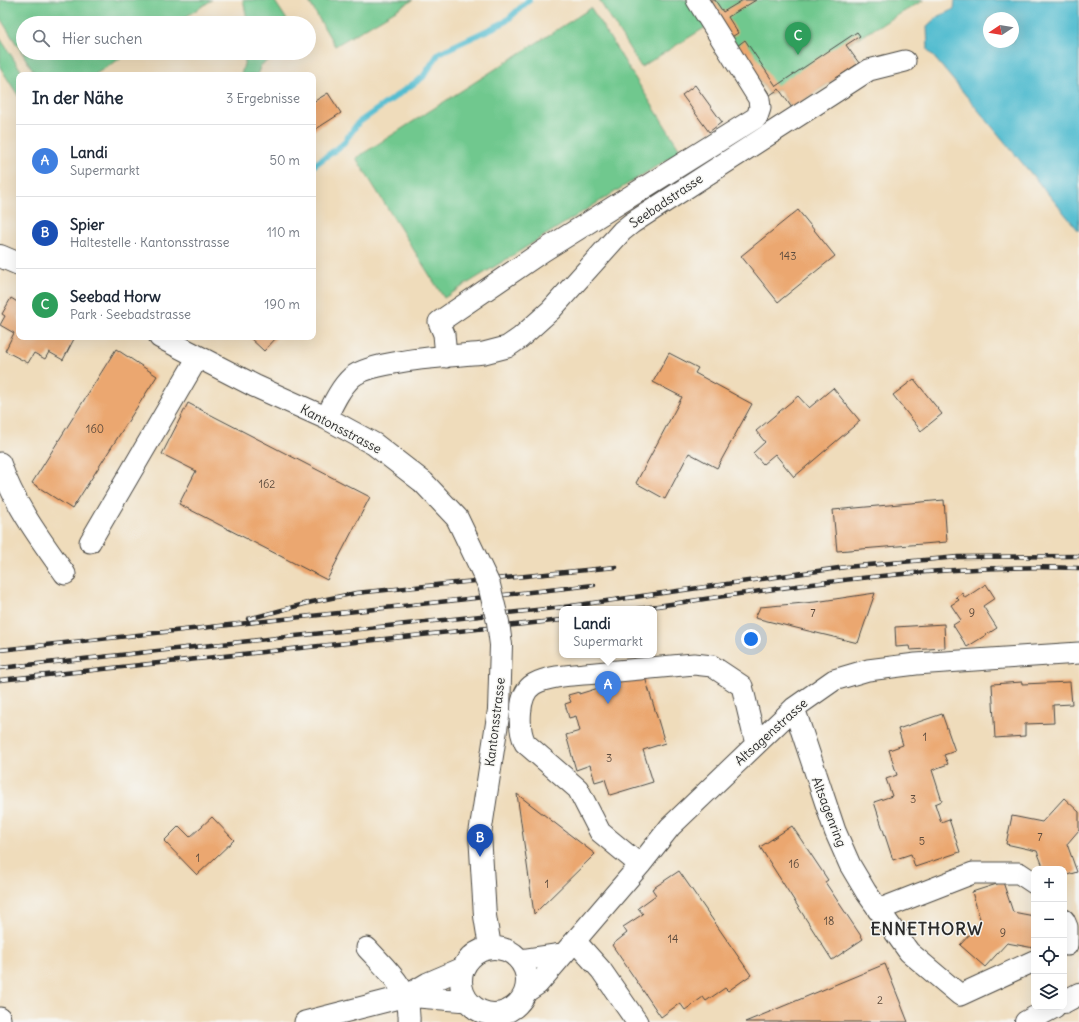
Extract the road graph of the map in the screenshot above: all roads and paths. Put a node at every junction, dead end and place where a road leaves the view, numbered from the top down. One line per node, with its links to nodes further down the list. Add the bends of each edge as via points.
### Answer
1 (697, 0): 7 (street, Seebadstrasse, via 759,98 757,118 543,251 439,322 444,334)
2 (905, 61): 7 (street, Seebadstrasse, via 869,70 632,223 551,310 507,347 484,353)
3 (0, 256): 4 (main road)
4 (16, 263)
5 (166, 340): 6 (main road, Kantonsstrasse)
6 (198, 357): 8 (main road, Kantonsstrasse); 10 (street)
7 (446, 357): 8 (street, Seebadstrasse, via 362,370 342,388)
8 (326, 418): 20 (main road, Kantonsstrasse, bridge, via 374,444 423,482 457,518 489,585 501,645 499,710 480,834 484,916)
9 (0, 463): 11 (street, via 6,482 31,526)
10 (90, 542)
11 (65, 574)
12 (1079, 654): 13 (street, Altsagenstrasse, via 868,670 834,680)
13 (794, 708): 14 (street, Altsagenstrasse); 17 (street, Altsagenring, via 835,831 850,865)
14 (756, 744): 15 (street, Altsagenstrasse, via 670,827); 15 (street, via 742,686 712,666 694,664 559,677 533,684 524,695 520,717 521,734 525,743 578,789 600,832)
15 (640, 865): 22 (street, Altsagenstrasse)
16 (1031, 881): 17 (street, via 1019,873 972,873)
17 (878, 910): 24 (street, Altsagenring, via 909,952 960,995)
18 (1067, 927): 19 (street)
19 (1070, 944)
20 (490, 947): 23 (main road, via 512,952); 25 (main road, via 474,954)
21 (367, 948): 28 (street, via 394,978)
22 (569, 948): 23 (street); 26 (street, Altsagenstrasse, via 538,984); 37 (street, via 601,970)
23 (521, 960): 26 (main road, via 528,975)
24 (1031, 962)
25 (463, 968): 28 (street); 30 (main road, via 461,986)
26 (526, 992): 32 (main road)
27 (1079, 994): 29 (main road)
28 (406, 996): 30 (street); 35 (street); 36 (street)
29 (1067, 1000)
30 (467, 1001): 32 (main road, via 482,1012)
31 (1048, 1010): 38 (main road)
32 (507, 1017)
33 (0, 1018): 34 (street)
34 (0, 1022)
35 (305, 1022)
36 (409, 1022)
37 (637, 1022)
38 (1026, 1022)

